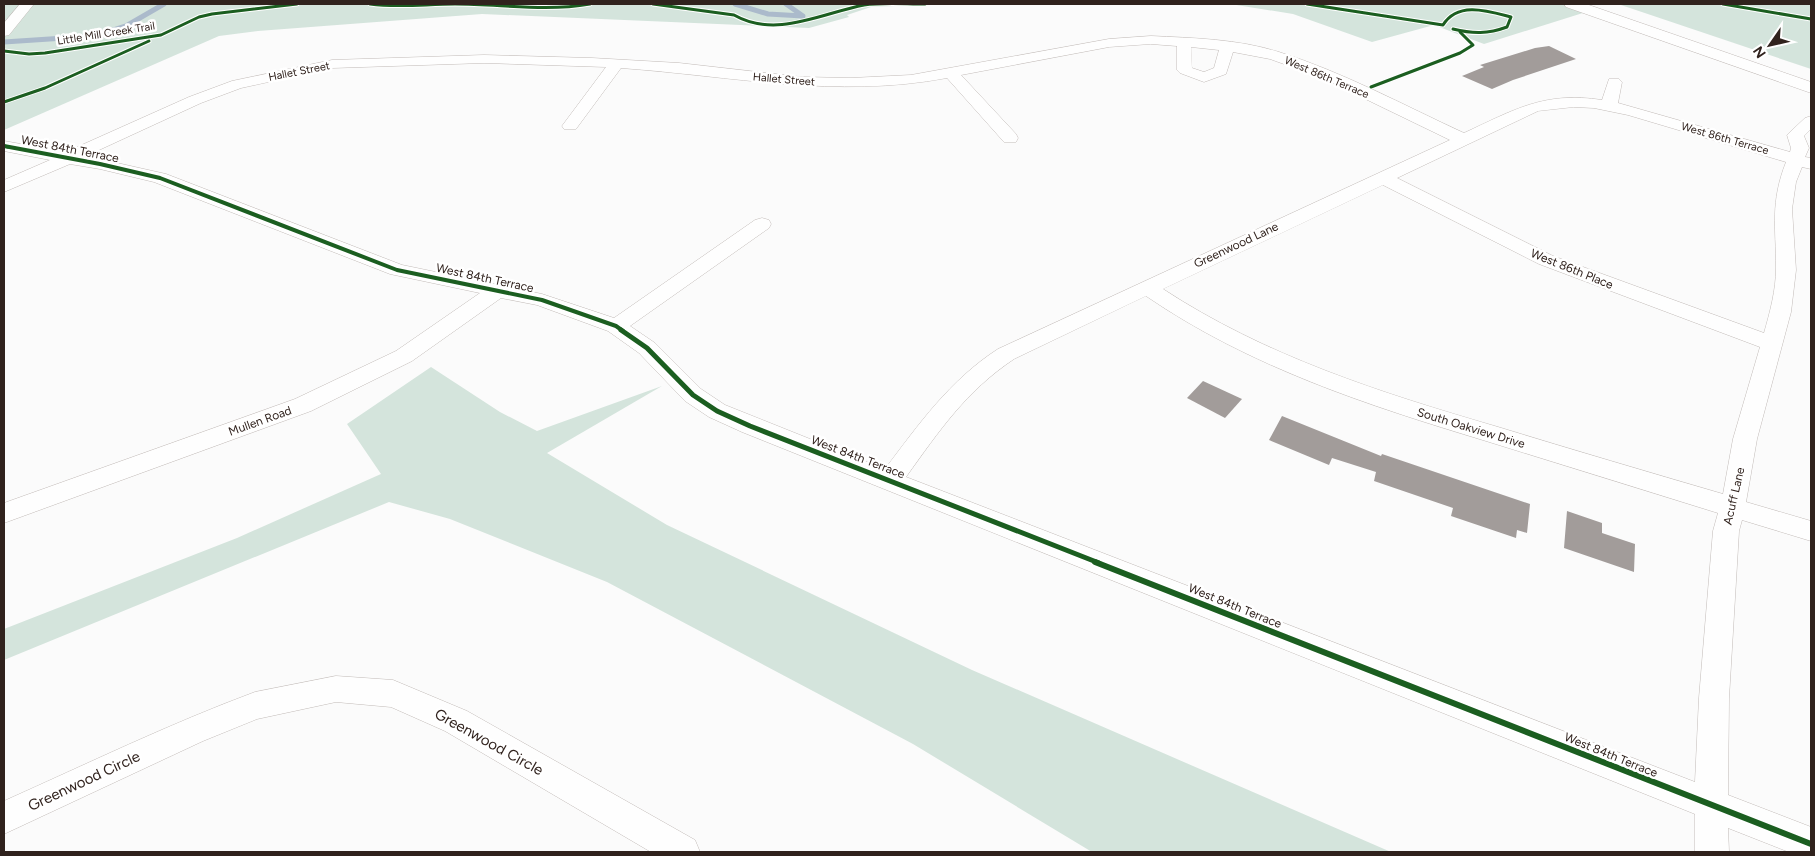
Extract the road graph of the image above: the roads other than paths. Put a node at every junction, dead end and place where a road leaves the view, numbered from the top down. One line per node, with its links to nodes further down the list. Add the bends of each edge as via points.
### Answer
1 (26, 4): 4 (street)
2 (1572, 4): 11 (main road)
3 (1604, 4): 9 (main road)
4 (5, 30)
5 (1184, 42): 6 (street, West 86th Terrace); 6 (street, via 1184,70 1204,77 1221,71); 8 (street, Hallet Street, via 1151,40 1090,45)
6 (1227, 46): 16 (street, West 86th Terrace, via 1274,55 1324,74)
7 (617, 63): 8 (street, Hallet Street, via 802,82 911,80); 14 (street); 19 (street, Hallet Street, via 484,59 332,64 237,84)
8 (950, 72): 15 (street)
9 (1811, 75)
10 (1614, 82): 12 (street)
11 (1811, 88)
12 (1609, 106): 16 (street, Greenwood Lane, via 1593,102 1548,103); 18 (street, West 86th Terrace)
13 (1811, 120): 18 (street, Acuff Lane, via 1795,135)
14 (570, 126)
15 (1010, 138)
16 (1462, 139): 20 (street, Greenwood Lane)
17 (4, 146): 19 (street, West 84th Terrace)
18 (1804, 154): 26 (street, Acuff Lane, via 1787,182 1783,209 1786,270 1781,312)
19 (69, 158): 21 (street, Hallet Street); 24 (street, West 84th Terrace, via 160,178 397,270)
20 (1382, 178): 23 (street, Greenwood Lane); 26 (street, West 86th Place, via 1546,260)
21 (4, 187)
22 (762, 224): 25 (street)
23 (1146, 287): 27 (street, Greenwood Lane, via 1006,354 974,375 956,392); 28 (street, South Oakview Drive, via 1234,341 1332,384)
24 (497, 291): 25 (street, West 84th Terrace, via 542,300); 29 (street, Mullen Road, via 404,356 303,405)
25 (616, 326): 27 (street, West 84th Terrace, via 646,348 693,395 717,411)
26 (1771, 343): 28 (street, Acuff Lane, via 1745,440)
27 (890, 481): 31 (street, West 84th Terrace)
28 (1732, 508): 30 (street, South Oakview Drive); 31 (street, Acuff Lane, via 1726,531 1714,698)
29 (4, 513)
30 (1811, 532)
31 (1711, 805): 33 (street, West 84th Terrace); 35 (street, Acuff Lane)
32 (4, 818): 34 (street, Greenwood Circle, via 192,731 255,706 336,689 393,694 456,721)
33 (1811, 844)
34 (683, 852)
35 (1712, 852)

